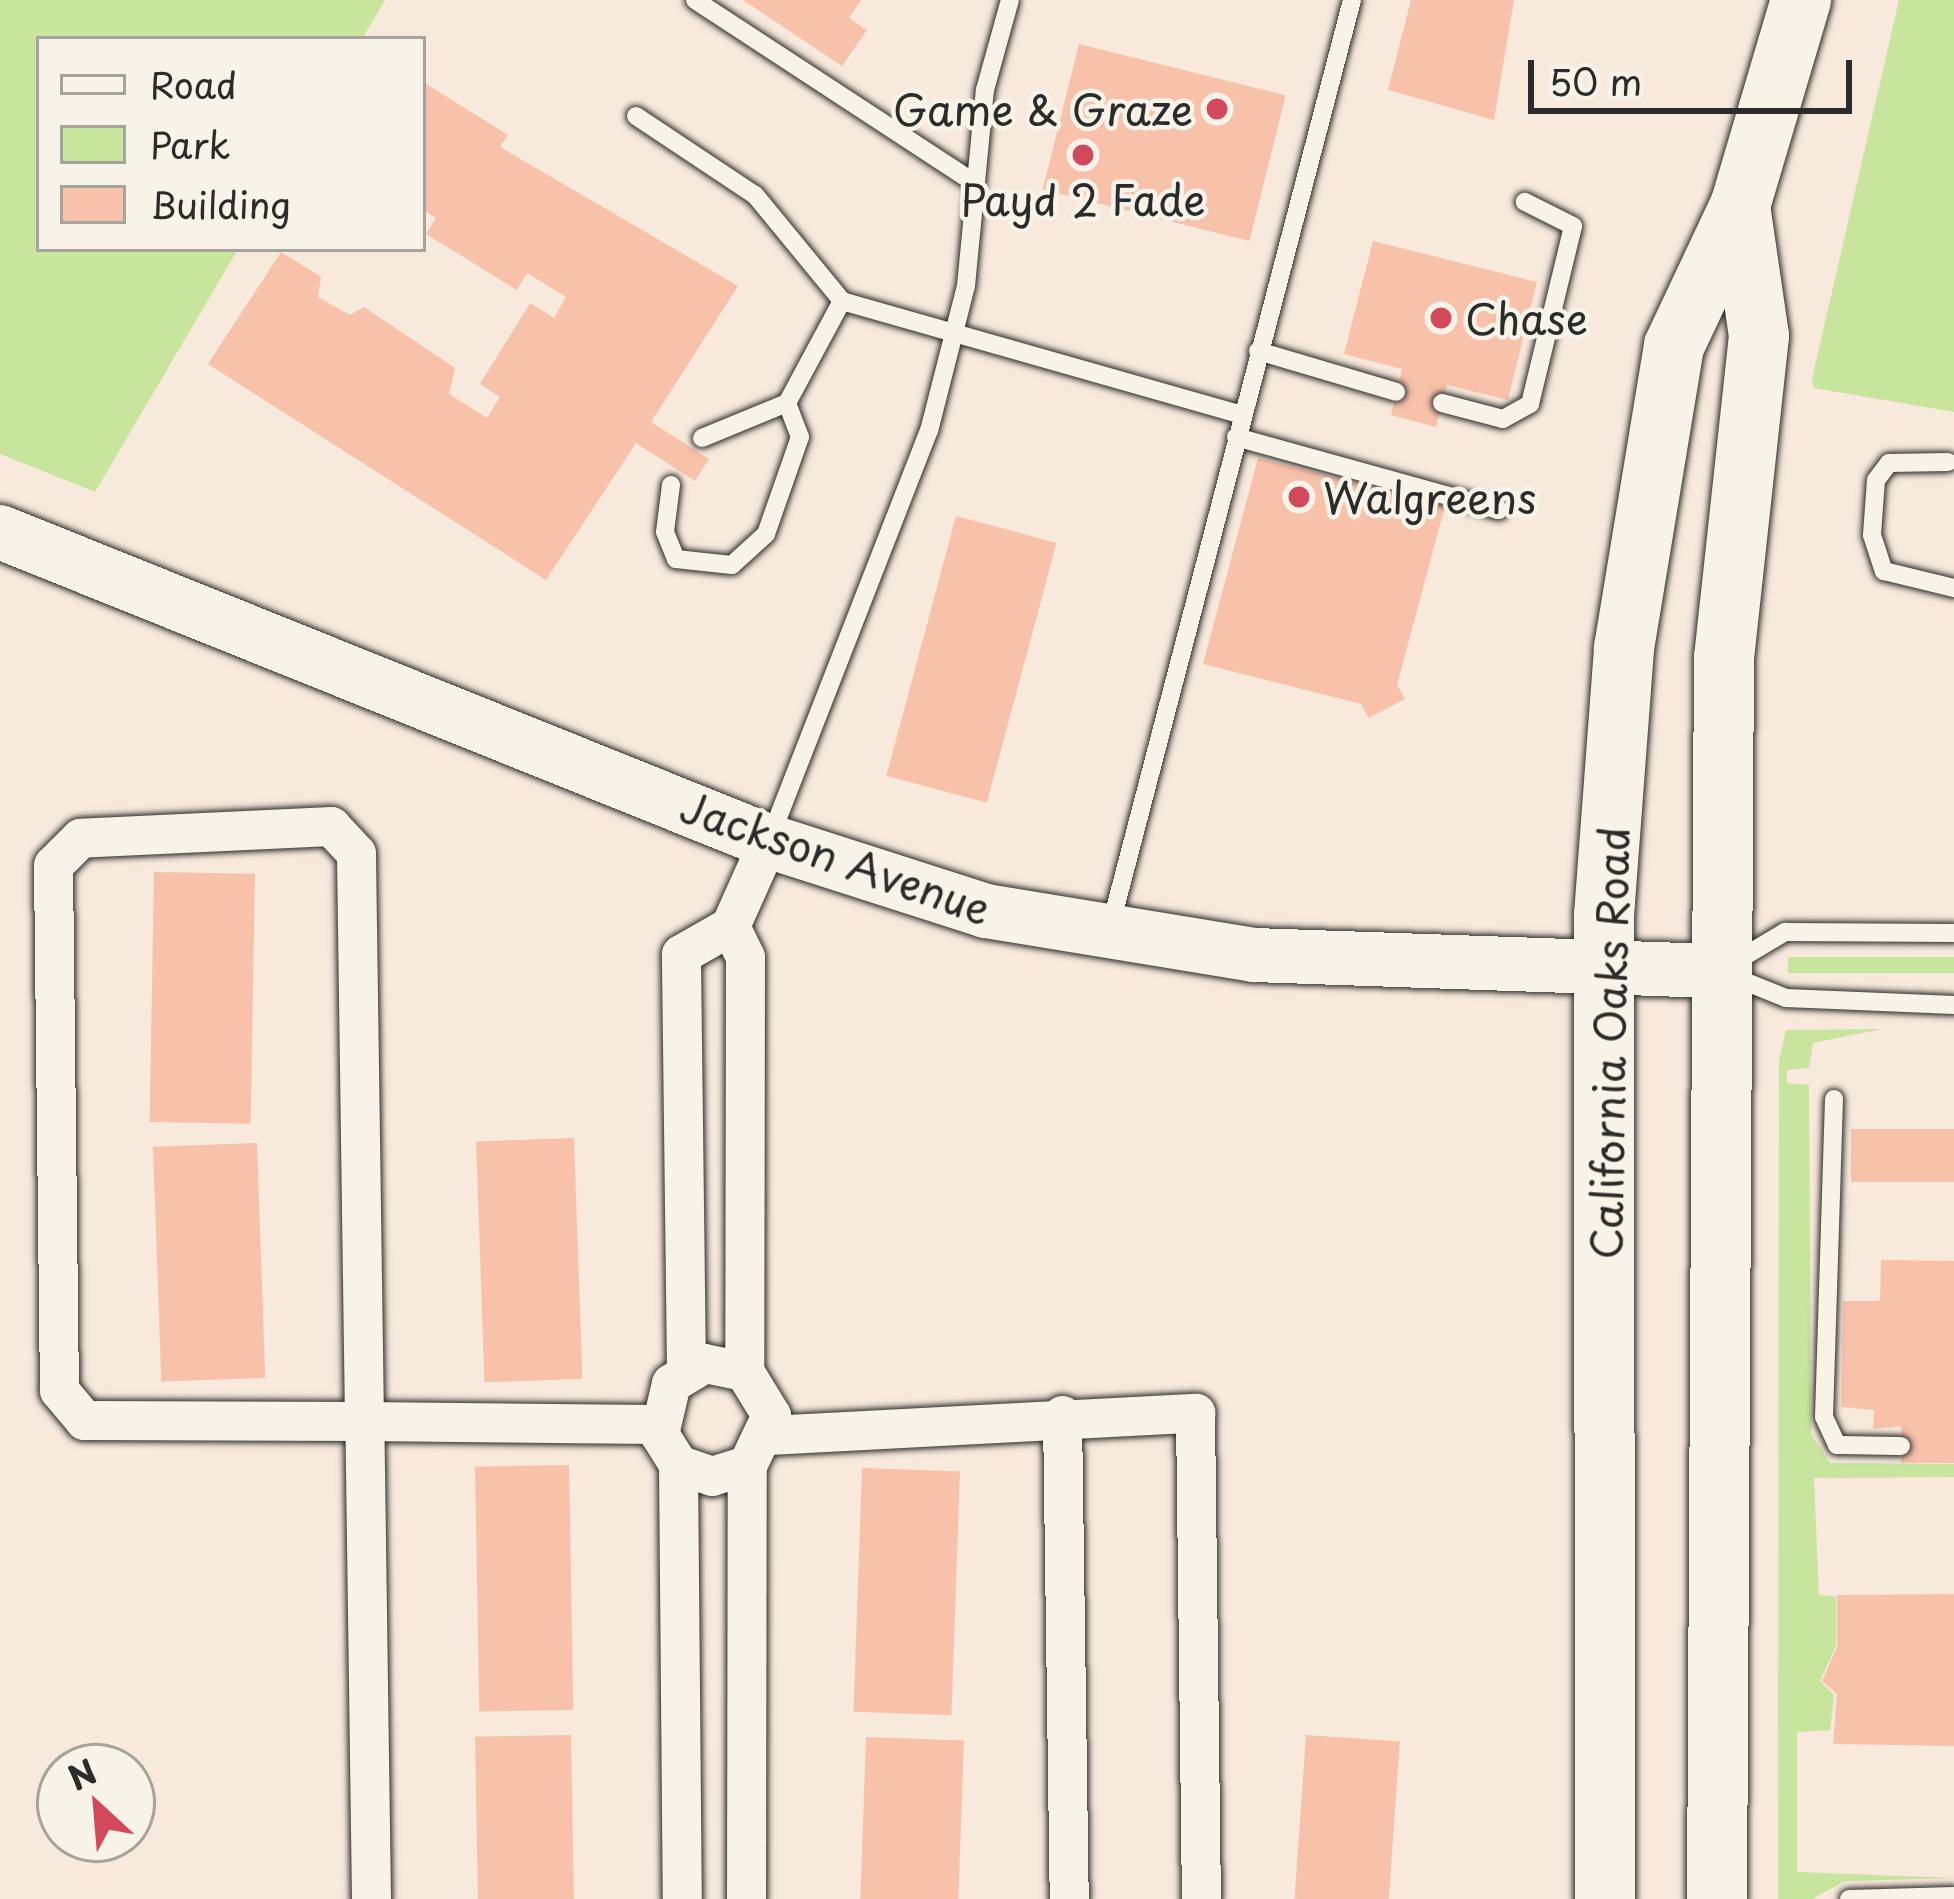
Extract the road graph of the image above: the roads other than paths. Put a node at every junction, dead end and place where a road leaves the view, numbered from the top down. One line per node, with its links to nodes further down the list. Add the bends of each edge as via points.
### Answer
1 (695, 0): 6 (lane)
2 (1010, 0): 6 (lane)
3 (1352, 0): 11 (lane)
4 (1801, 0): 8 (main road, California Oaks Road)
5 (636, 116): 9 (lane, via 755,195)
6 (976, 183): 10 (lane)
7 (1525, 202): 14 (lane, via 1573,226 1530,404 1503,419)
8 (1740, 206): 27 (main road, California Oaks Road, via 1674,346 1624,648); 28 (main road, California Oaks Road, via 1759,336 1724,658)
9 (842, 301): 10 (lane); 13 (lane)
10 (952, 340): 15 (lane); 23 (lane, via 929,430)
11 (1258, 351): 12 (lane); 15 (lane)
12 (1396, 392)
13 (787, 403): 17 (lane); 19 (lane, via 800,437 766,535 732,565 676,559 665,532)
14 (1442, 404)
15 (1242, 415): 16 (lane)
16 (1236, 437): 20 (lane); 26 (lane)
17 (702, 438)
18 (1948, 462): 22 (lane, via 1910,456 1876,480 1873,559)
19 (670, 485)
20 (1499, 511)
21 (0, 532): 23 (main road, Jackson Avenue)
22 (1954, 588)
23 (769, 841): 24 (street); 26 (main road, Jackson Avenue)
24 (730, 926): 30 (street, via 681,954); 31 (street, via 745,957)
25 (1954, 933): 28 (lane, via 1785,932)
26 (1108, 937): 27 (main road, Jackson Avenue, via 1254,956)
27 (1607, 963): 28 (main road, Jackson Avenue); 41 (main road, California Oaks Road)
28 (1719, 971): 29 (lane, via 1786,998); 48 (main road, California Oaks Road)
29 (1954, 1005)
30 (683, 1074): 31 (street); 33 (street)
31 (744, 1074): 34 (street)
32 (1834, 1100): 38 (lane, via 1824,1417 1837,1445)
33 (686, 1370): 34 (street); 37 (street, via 661,1398)
34 (744, 1371): 39 (street, via 766,1397)
35 (1062, 1415): 39 (street); 46 (street); 47 (street, via 1195,1413)
36 (364, 1421): 36 (street, via 356,853 332,826 80,838 53,865 59,1390 85,1420); 37 (street); 43 (street)
37 (658, 1424): 40 (street)
38 (1901, 1446)
39 (758, 1450): 40 (street, via 712,1477); 45 (street)
40 (678, 1464): 44 (street)
41 (1611, 1884)
42 (1954, 1897): 49 (lane)
43 (371, 1899)
44 (682, 1899)
45 (746, 1899)
46 (1069, 1899)
47 (1201, 1899)
48 (1717, 1899)
49 (1849, 1899)

